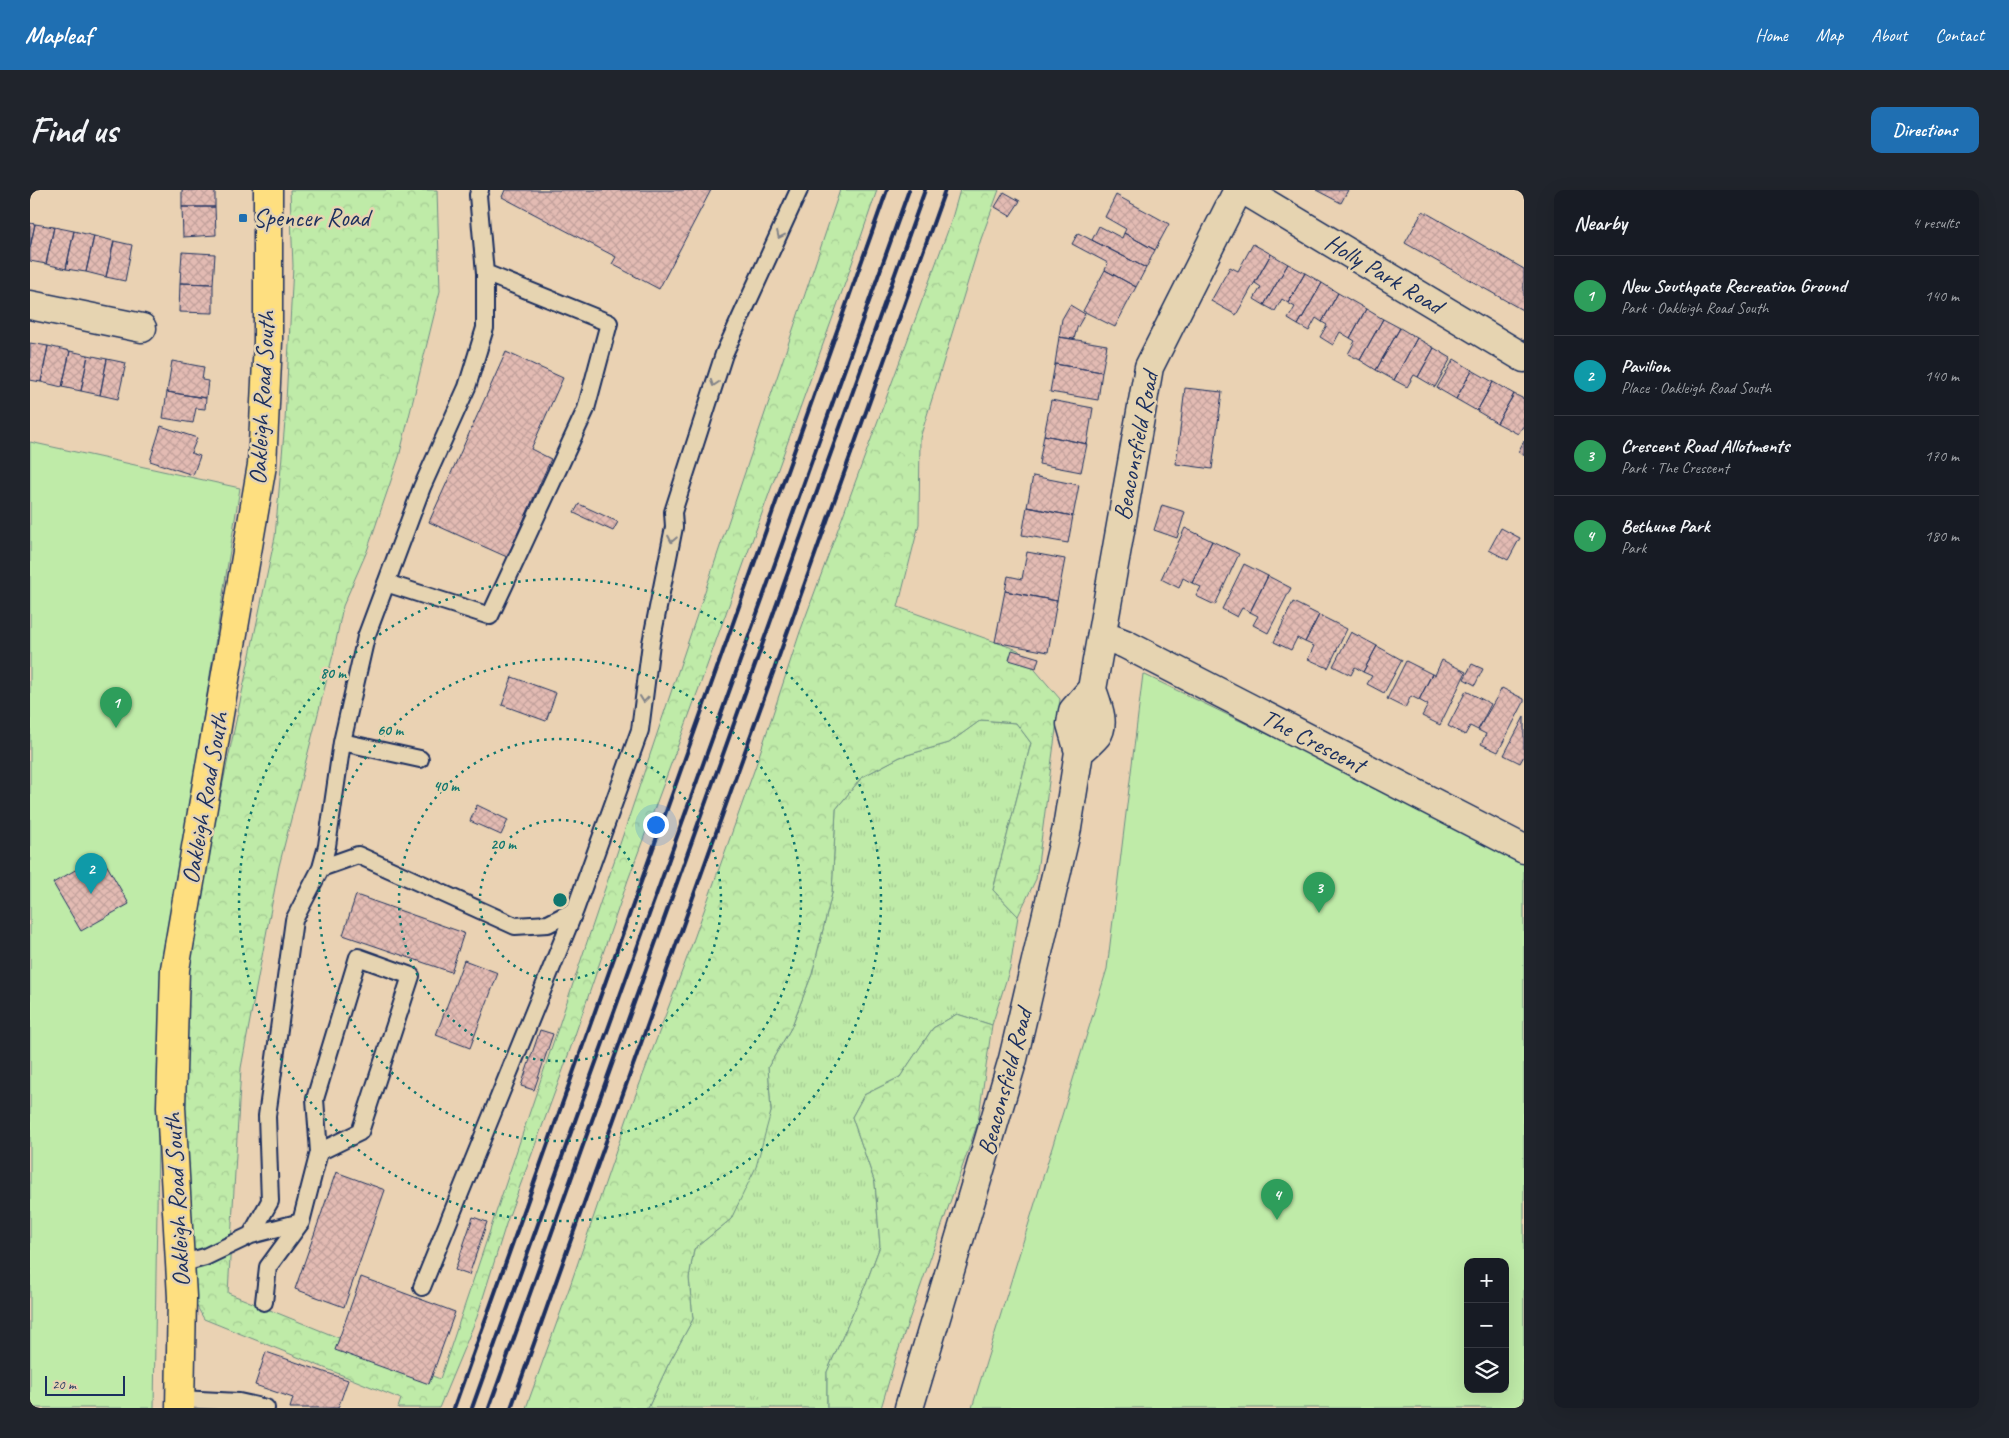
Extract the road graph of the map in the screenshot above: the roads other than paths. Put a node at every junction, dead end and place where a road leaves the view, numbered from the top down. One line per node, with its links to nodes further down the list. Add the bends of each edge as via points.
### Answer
1 (268, 190): 20 (main road, Oakleigh Road South, via 268,341 262,465 175,970 172,1106)
2 (480, 190): 6 (lane)
3 (799, 190): 16 (lane, one-way to 16, via 724,354 673,512 674,527 651,643 640,730)
4 (1238, 190): 11 (street, Beaconsfield Road, via 1149,367)
5 (1244, 190): 9 (street, Holly Park Road)
6 (484, 273): 10 (lane, via 485,328 467,387 422,486); 10 (lane, via 610,324 586,409 490,616)
7 (30, 305): 8 (street)
8 (142, 328)
9 (1524, 358)
10 (386, 583): 12 (lane, via 366,637)
11 (1102, 634): 14 (street, The Crescent); 25 (street, Beaconsfield Road, via 1092,689 1101,719 1098,734 1079,752 1067,828 1014,1060)
12 (342, 742): 13 (lane); 15 (lane)
13 (420, 759)
14 (1524, 849)
15 (321, 868): 16 (lane, via 358,855 515,926 548,924); 19 (lane, via 294,920 267,1116 270,1201)
16 (575, 910): 21 (lane)
17 (319, 1152): 17 (lane, via 315,1099 358,957 411,976 360,1132); 18 (lane)
18 (301, 1222): 19 (lane); 22 (lane, via 268,1267)
19 (251, 1235): 20 (lane, via 205,1257)
20 (180, 1264): 23 (main road, Oakleigh Road South)
21 (422, 1287)
22 (264, 1302)
23 (180, 1404): 24 (lane, via 240,1402)
24 (266, 1408)
25 (909, 1408)

